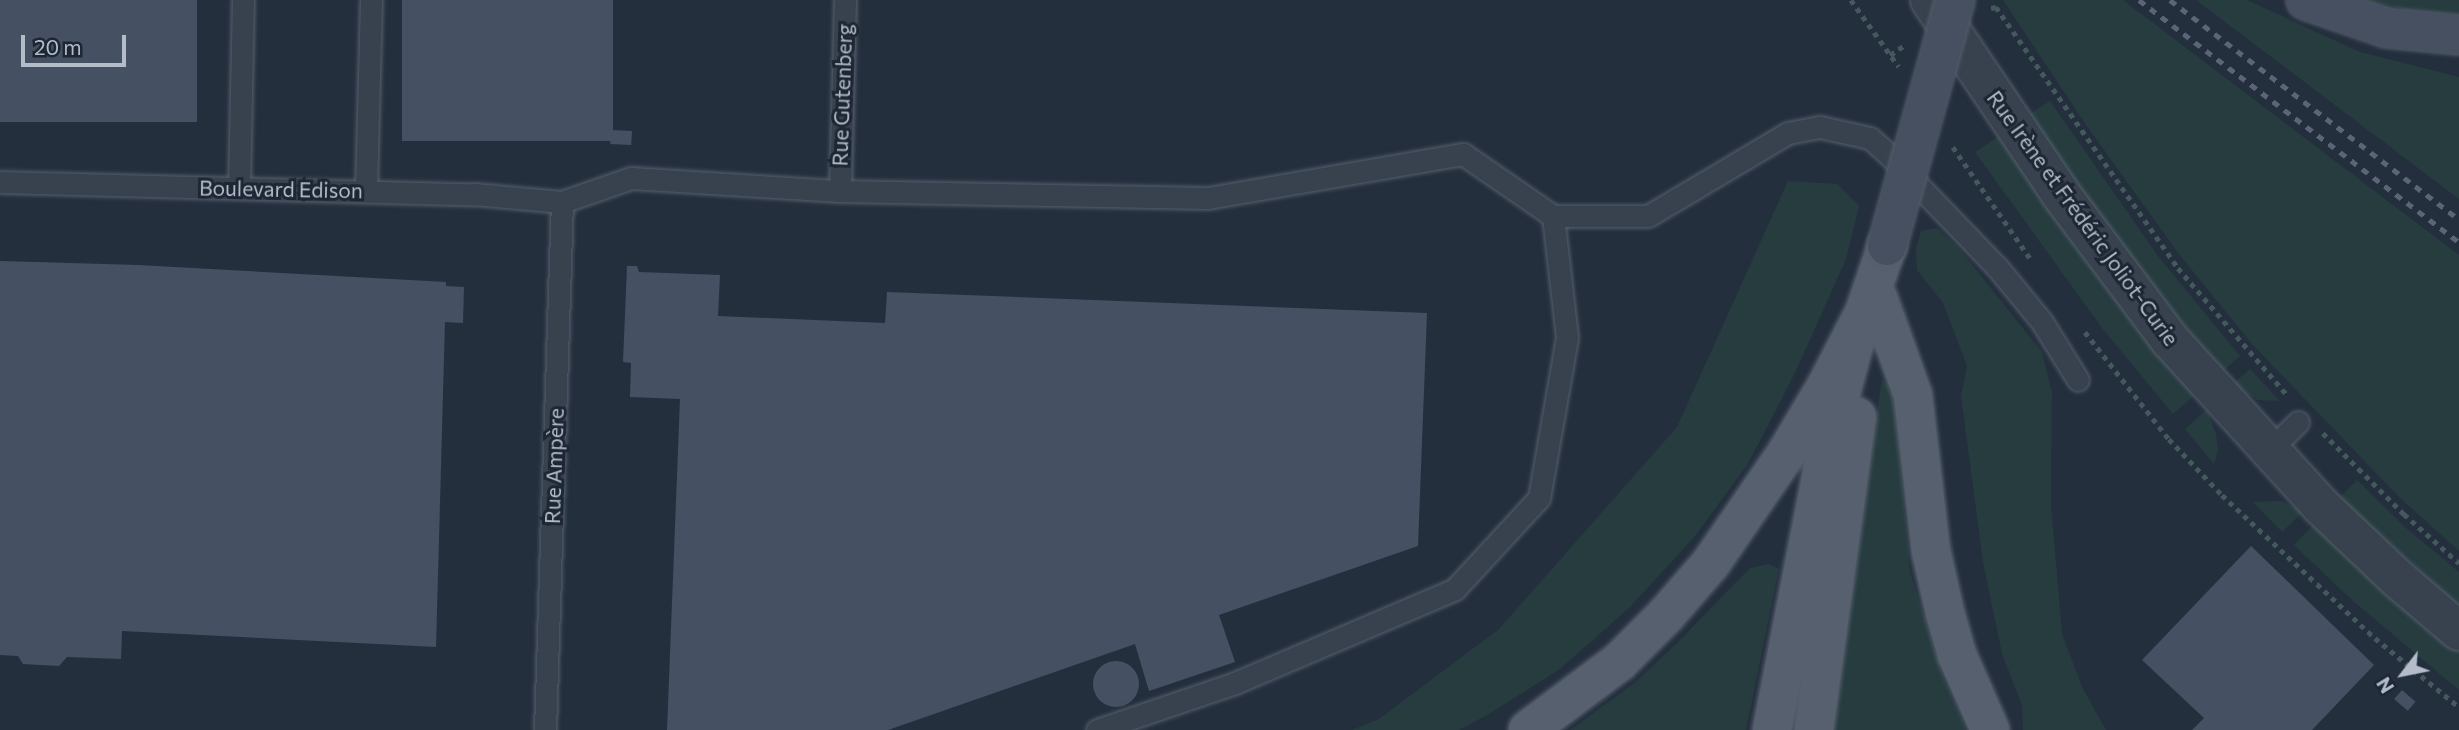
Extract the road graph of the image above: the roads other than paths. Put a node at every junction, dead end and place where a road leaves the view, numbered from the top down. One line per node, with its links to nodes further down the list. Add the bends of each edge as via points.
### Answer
1 (243, 0): 8 (lane)
2 (371, 0): 9 (lane)
3 (845, 0): 10 (lane, Rue Gutenberg)
4 (2306, 0): 6 (main road, via 2387,28)
5 (1942, 6): 13 (main road, bridge); 16 (street, Rue Irène et Frédéric Joliot-Curie, via 2021,138 2119,273 2191,365)
6 (2459, 35)
7 (0, 182): 8 (lane, Boulevard Edison)
8 (239, 188): 9 (lane, Boulevard Edison)
9 (366, 191): 11 (lane, Boulevard Edison)
10 (839, 191): 11 (lane, via 631,178); 12 (lane, via 1208,198 1463,153)
11 (562, 202): 18 (lane, Rue Ampère)
12 (1553, 216): 14 (lane, via 1648,216 1791,132 1820,127 1858,134 1870,138 1890,156 1997,267 2042,322); 19 (lane, via 1567,337 1539,498 1455,589 1235,682)
13 (1870, 307): 20 (main road, via 1786,454 1711,564 1619,662); 21 (main road, via 1829,437); 22 (main road); 23 (main road, via 1913,396 1939,591 1957,655)
14 (2078, 380)
15 (2303, 417): 16 (lane)
16 (2269, 451): 17 (street, Rue Irène et Frédéric Joliot-Curie, via 2371,555)
17 (2459, 631)
18 (545, 730)
19 (1097, 730)
20 (1528, 730)
21 (1772, 730)
22 (1814, 730)
23 (1990, 730)

